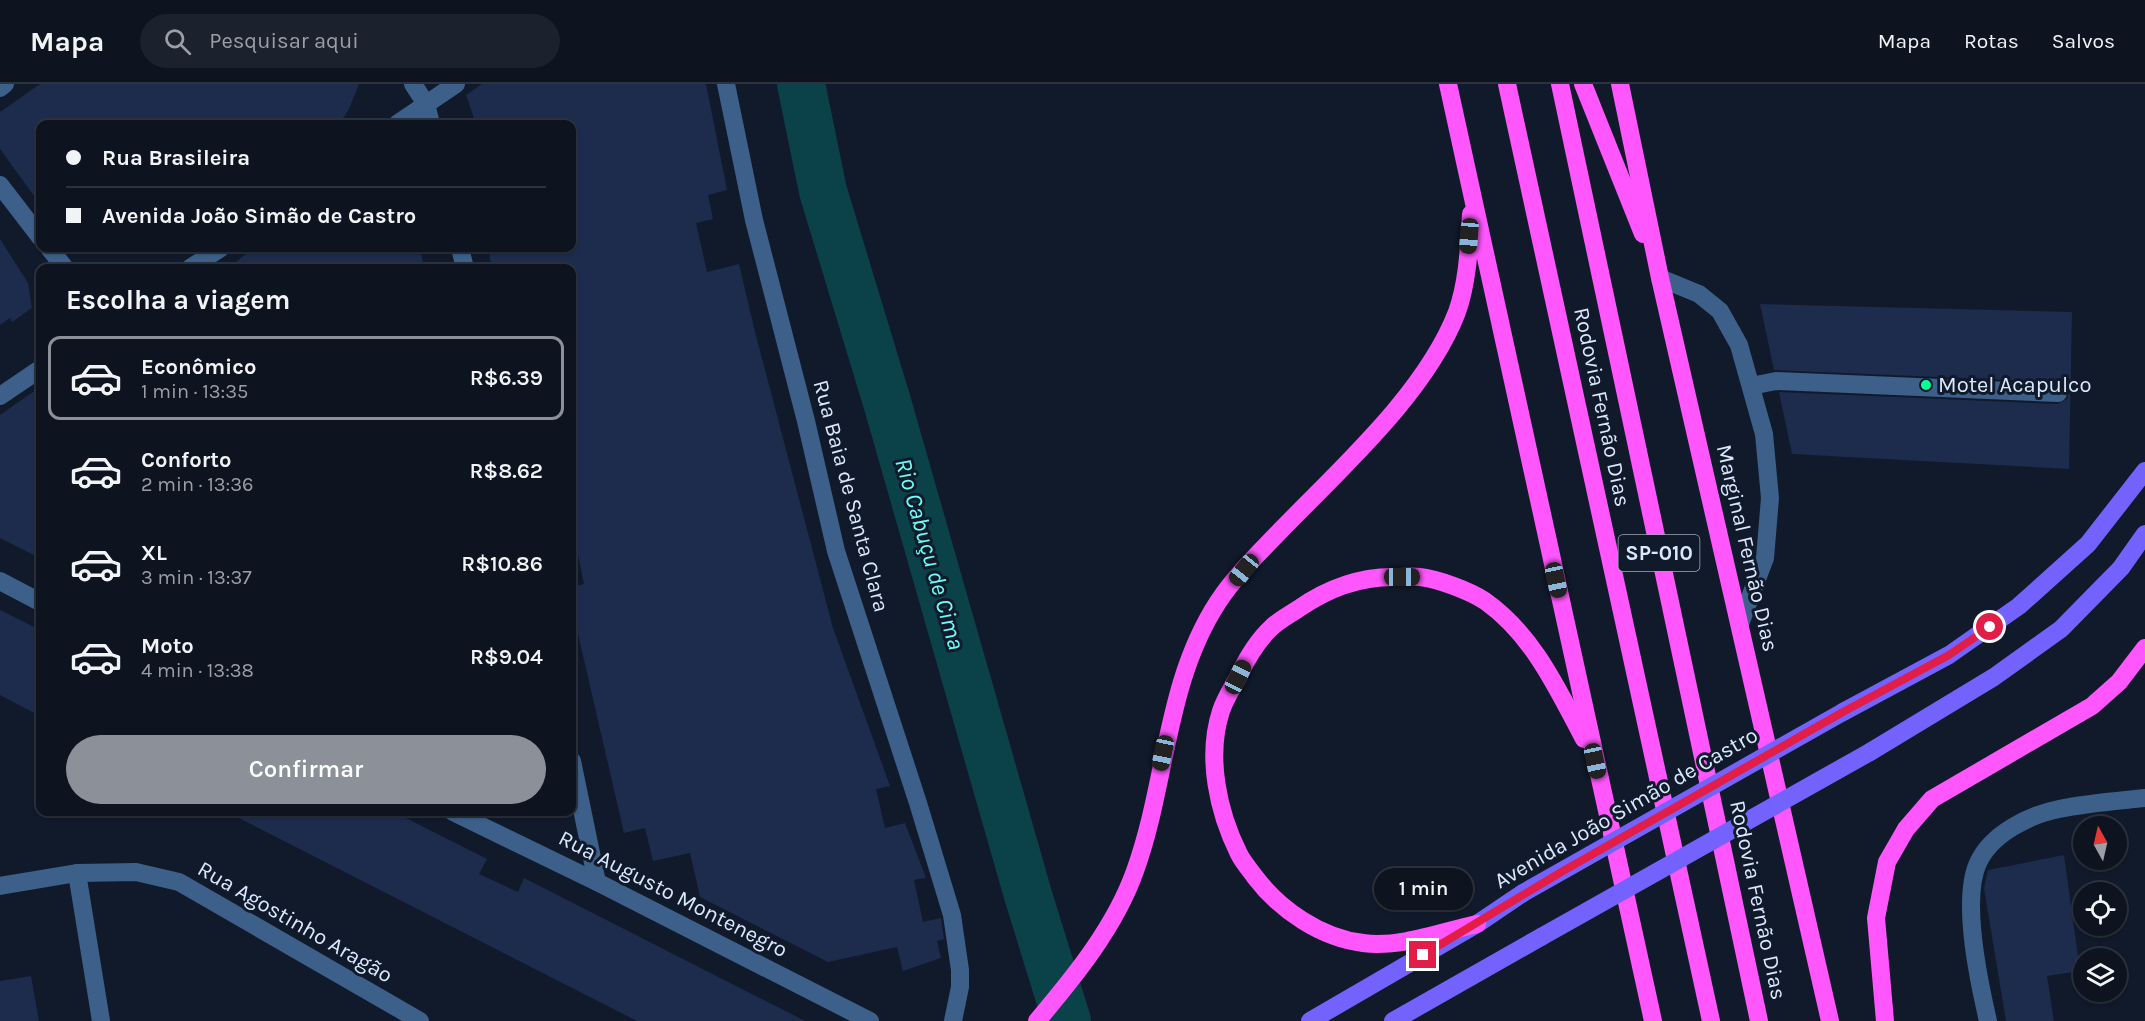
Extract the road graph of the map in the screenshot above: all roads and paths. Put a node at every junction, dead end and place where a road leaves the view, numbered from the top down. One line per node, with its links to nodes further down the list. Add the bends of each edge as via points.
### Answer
1 (5, 84): 10 (street)
2 (413, 84): 11 (street)
3 (456, 84): 11 (street)
4 (726, 84): 44 (street, Rua Baia de Santa Clara, via 754,220 836,551 952,915 960,970)
5 (1448, 84): 15 (highway)
6 (1507, 84): 49 (highway, Rodovia Fernão Dias / SP-010)
7 (1560, 84): 50 (highway, Rodovia Fernão Dias / SP-010)
8 (1583, 84): 21 (highway)
9 (1620, 84): 21 (highway, Marginal Fernão Dias / SP-010)
10 (0, 88)
11 (426, 104): 12 (street); 13 (street)
12 (403, 120)
13 (430, 120)
14 (0, 185): 16 (street)
15 (1473, 195): 32 (highway); 45 (highway, via 1466,278 1457,312 1437,351 1402,401 1363,446 1257,554 1218,602 1183,676 1135,872 1108,927)
16 (36, 232)
17 (52, 252): 19 (street)
18 (215, 257): 20 (street)
19 (62, 264)
20 (199, 264)
21 (1660, 278): 23 (street, via 1699,294 1720,311 1739,345); 30 (highway, Marginal Fernão Dias / SP-010)
22 (36, 372): 25 (street)
23 (1751, 386): 24 (street, via 1776,381); 30 (street, via 1764,434 1770,498 1765,558)
24 (2058, 393)
25 (0, 396)
26 (2145, 471): 39 (main road, Avenida João Simão de Castro, bridge, via 2088,544 2019,606 1949,655 1523,894)
27 (2145, 534): 47 (main road, bridge, via 2121,568 2061,629 1994,677 1870,752)
28 (0, 581): 29 (street)
29 (36, 600)
30 (1740, 624): 51 (highway, Marginal Fernão Dias / SP-010)
31 (2145, 648): 52 (highway, via 2119,682 2092,706 1932,799 1906,829 1887,862 1876,918)
32 (1595, 761): 39 (highway, via 1552,678 1516,628 1484,600 1420,577 1353,582 1316,596 1272,627 1246,661 1221,710 1215,746 1216,784 1221,810 1240,856 1267,892 1298,918 1329,934 1363,943 1396,942); 48 (highway)
33 (576, 780): 37 (street)
34 (2145, 798): 53 (street, via 2057,809 2034,817 1998,838 1978,863 1971,891 1971,917)
35 (461, 816): 37 (street, Rua Augusto Montenegro)
36 (77, 873): 38 (street, Rua Agostinho Aragão); 40 (street, Rua Agostinho Aragão, via 136,872 179,882); 41 (street)
37 (597, 882): 43 (street, Rua Augusto Montenegro)
38 (0, 886)
39 (1477, 924): 46 (main road, Avenida João Simão de Castro)
40 (388, 1012): 42 (street, Rua Agostinho Aragão)
41 (101, 1021)
42 (420, 1021)
43 (870, 1021)
44 (953, 1021)
45 (1037, 1021)
46 (1310, 1021)
47 (1393, 1021)
48 (1653, 1021)
49 (1711, 1021)
50 (1759, 1021)
51 (1830, 1021)
52 (1885, 1021)
53 (1988, 1021)

